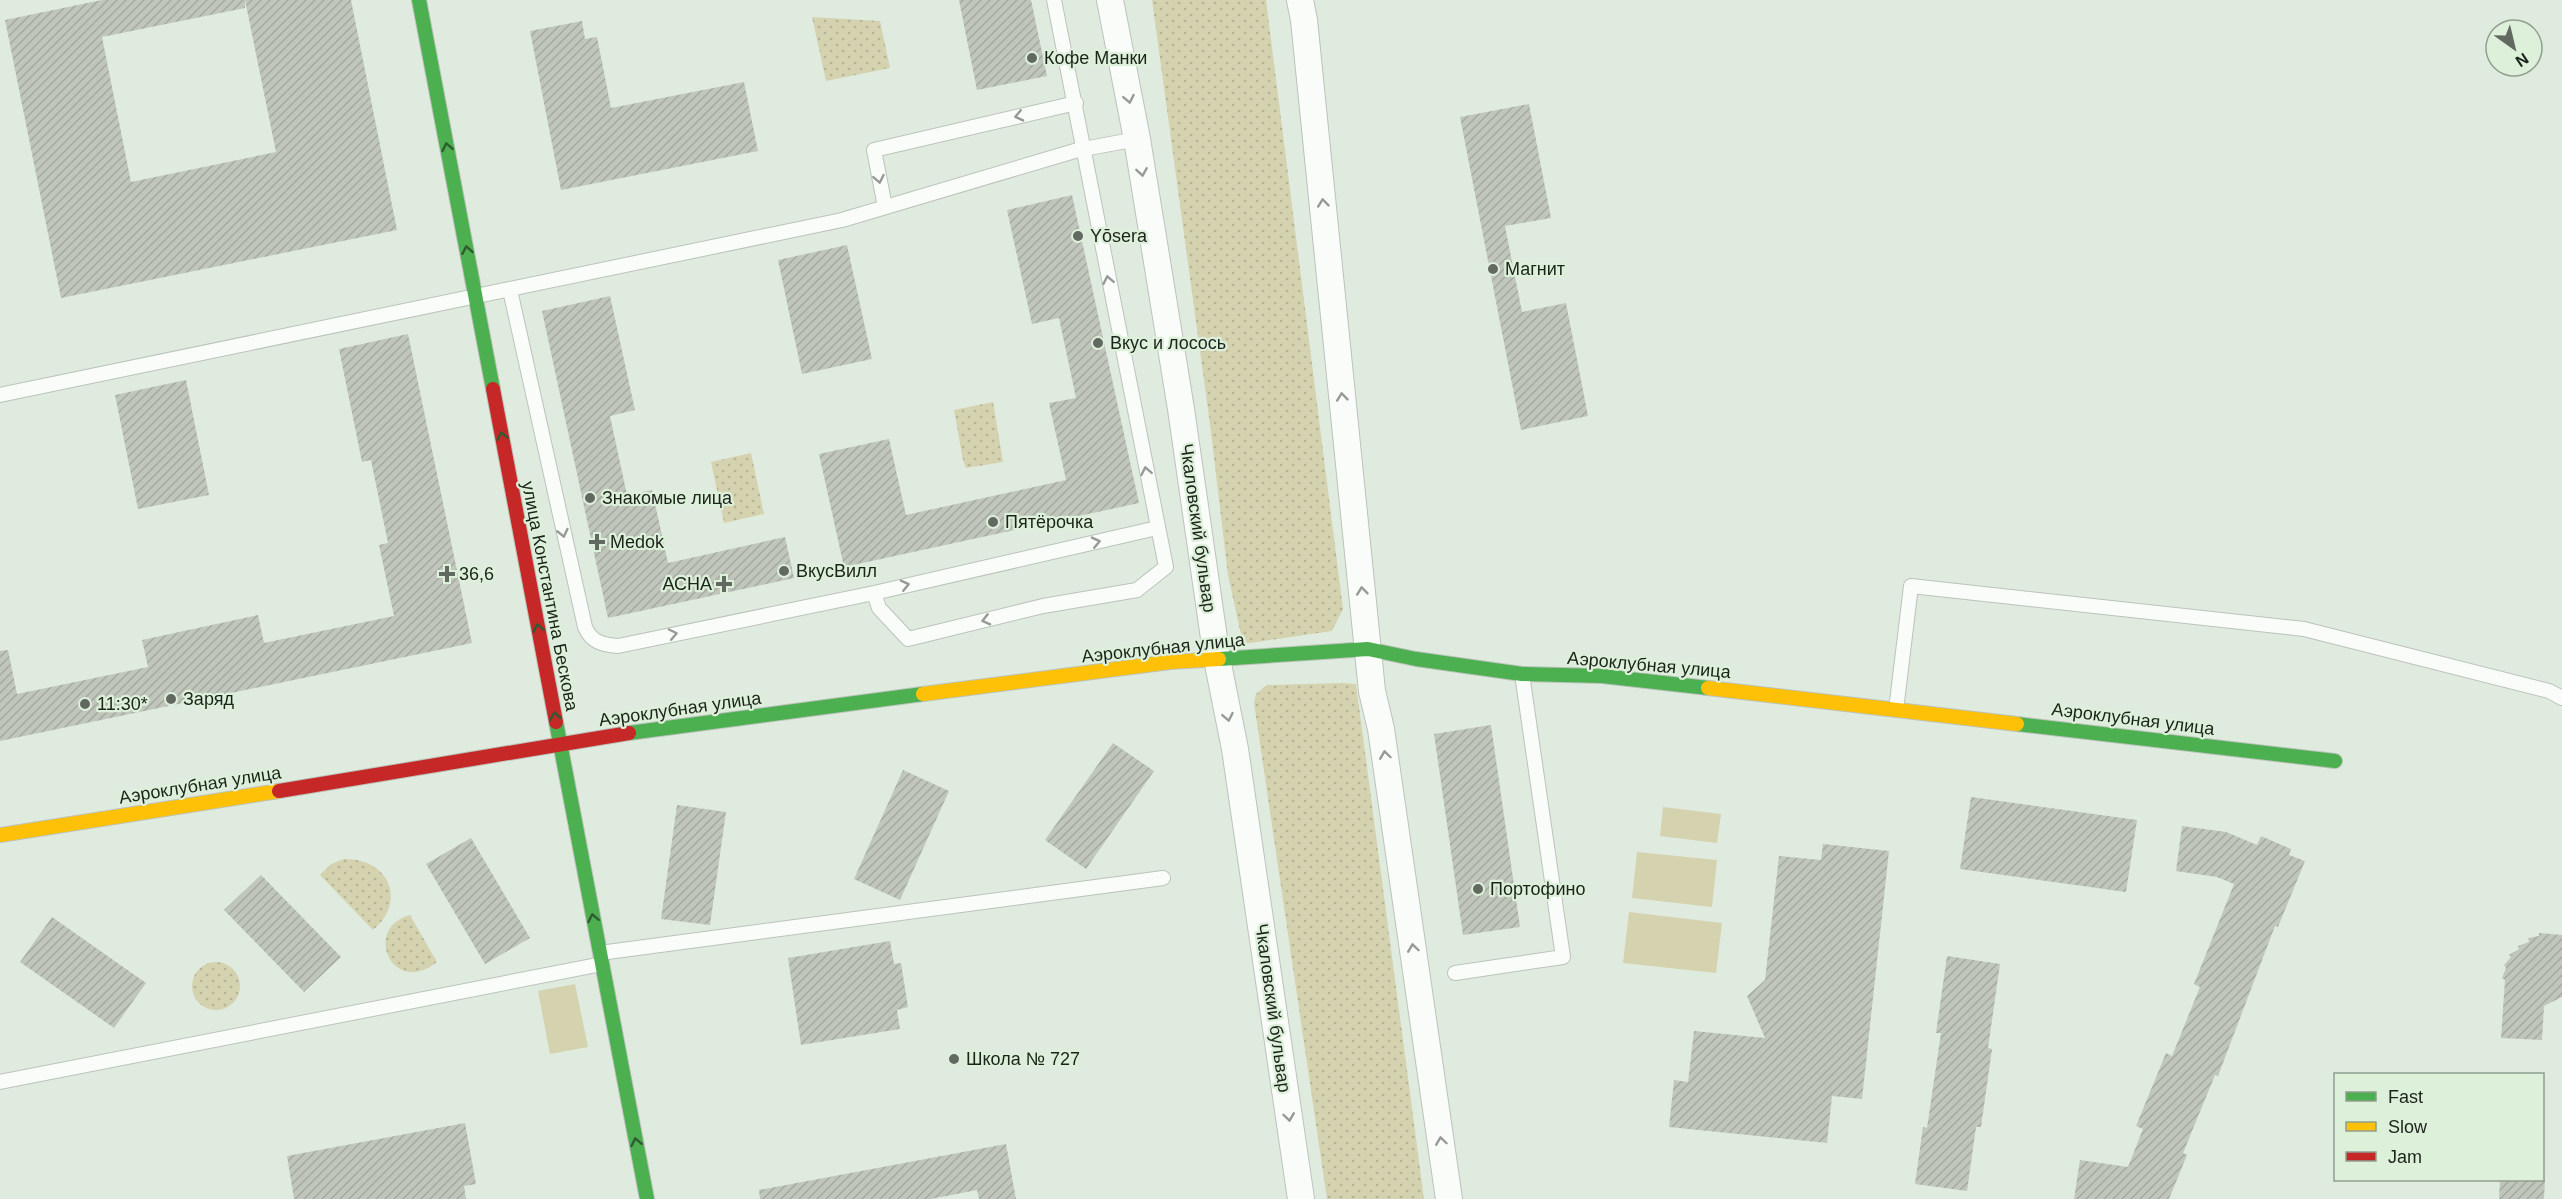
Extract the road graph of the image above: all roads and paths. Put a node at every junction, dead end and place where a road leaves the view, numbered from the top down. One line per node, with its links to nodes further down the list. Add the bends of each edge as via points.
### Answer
1 (419, 0): 10 (street, улица Константина Бескова, one-way to 1)
2 (1054, 0): 5 (lane)
3 (1110, 0): 6 (street, Чкаловский бульвар, one-way to 6)
4 (1300, 0): 14 (street, one-way to 4)
5 (1076, 103): 7 (lane); 8 (lane, one-way to 8, via 874,150)
6 (1137, 139): 7 (lane); 15 (street, Чкаловский бульвар, one-way to 15)
7 (1083, 150): 8 (lane); 12 (lane, one-way to 7)
8 (885, 207): 9 (lane, via 842,220)
9 (510, 290): 10 (lane); 13 (lane, one-way to 13, via 585,627 600,644 618,646)
10 (475, 296): 11 (lane); 19 (street, улица Константина Бескова, one-way to 10)
11 (0, 395)
12 (1157, 528): 13 (lane, one-way to 12); 13 (lane, one-way to 13, via 1166,567 1137,590 1043,606 908,639 879,608)
13 (874, 592)
14 (1368, 650): 15 (street, Аэроклубная улица); 16 (street, Аэроклубная улица); 28 (street, one-way to 14)
15 (1217, 659): 19 (street, Аэроклубная улица, via 614,735); 27 (street, Чкаловский бульвар, one-way to 27)
16 (1522, 674): 18 (street, Аэроклубная улица, via 1602,676); 24 (lane, via 1563,957)
17 (2562, 698): 18 (lane, via 2549,691 2304,629 1911,586)
18 (1896, 710): 20 (street, Аэроклубная улица)
19 (560, 746): 21 (street, Аэроклубная улица); 23 (street, улица Константина Бескова, one-way to 19)
20 (2335, 761)
21 (0, 835)
22 (1163, 878): 23 (lane)
23 (601, 959): 25 (lane); 26 (street, улица Константина Бескова, one-way to 23)
24 (1455, 973)
25 (0, 1082)
26 (647, 1199)
27 (1301, 1199)
28 (1449, 1199)

